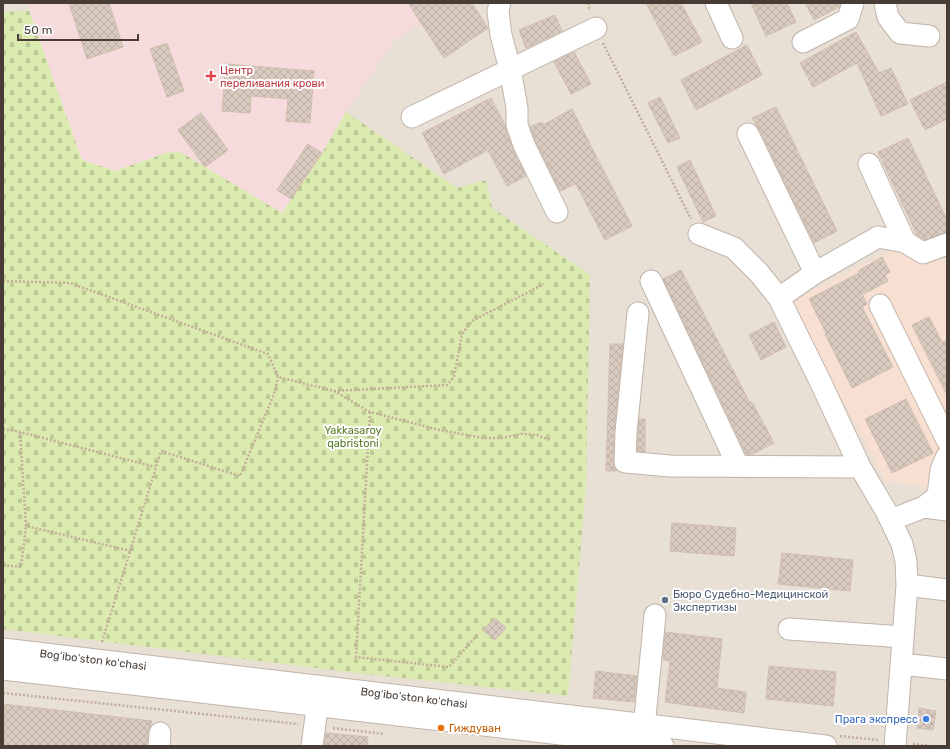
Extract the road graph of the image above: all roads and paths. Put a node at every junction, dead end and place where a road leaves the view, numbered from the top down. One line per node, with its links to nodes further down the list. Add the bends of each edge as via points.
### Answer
1 (500, 3): 10 (street, via 500,35)
2 (588, 3): 6 (path)
3 (716, 3): 8 (street)
4 (853, 3): 9 (street, via 848,19)
5 (885, 3): 7 (street, via 888,17 900,33)
6 (596, 28): 10 (street); 15 (path)
7 (929, 36)
8 (732, 38)
9 (802, 42)
10 (510, 70): 11 (street); 14 (street, via 518,125 524,145)
11 (412, 117)
12 (748, 134): 18 (street)
13 (868, 164): 16 (street)
14 (557, 212)
15 (699, 234): 22 (street, via 734,248)
16 (906, 242): 17 (street, via 923,253); 18 (street, via 878,237)
17 (947, 244)
18 (815, 273): 22 (street)
19 (3, 281): 25 (path, via 70,283 268,354)
20 (651, 281): 33 (street)
21 (544, 284): 26 (path, via 472,321 462,334 454,377 447,385)
22 (779, 298): 34 (street)
23 (880, 305): 31 (street)
24 (638, 314): 33 (street, via 625,462 670,466)
25 (278, 377): 26 (path); 35 (path, via 274,394 240,476 161,451)
26 (334, 391): 27 (path)
27 (370, 412): 30 (path, via 483,438 521,434 537,435); 46 (path, via 356,657 449,667)
28 (3, 430): 29 (path)
29 (20, 432): 35 (path); 39 (path)
30 (550, 440)
31 (947, 440)
32 (947, 456): 36 (street, via 941,470 938,496)
33 (738, 466): 34 (street)
34 (860, 466): 38 (street)
35 (155, 467): 40 (path)
36 (924, 507): 37 (street); 38 (street)
37 (947, 510)
38 (891, 520): 42 (street, via 902,544)
39 (26, 526): 40 (path); 41 (path, via 21,567)
40 (131, 550): 49 (path)
41 (3, 565)
42 (907, 585): 43 (street); 47 (street)
43 (947, 590)
44 (655, 615): 56 (street)
45 (789, 629): 47 (street)
46 (479, 633)
47 (903, 637): 50 (street)
48 (3, 649): 49 (street, Bogʻiboʻston koʻchasi)
49 (97, 660): 54 (street, Bogʻiboʻston koʻchasi)
50 (902, 664): 52 (street); 62 (street)
51 (3, 669): 54 (street, Bogʻiboʻston koʻchasi)
52 (947, 669)
53 (3, 692): 57 (path)
54 (319, 696): 56 (street, Bogʻiboʻston koʻchasi); 57 (street); 58 (street, Bogʻiboʻston koʻchasi)
55 (386, 734): 57 (path)
56 (644, 734): 58 (street, Bogʻiboʻston koʻchasi); 59 (street, Bogʻiboʻston koʻchasi); 60 (street, Bogʻiboʻston koʻchasi)
57 (314, 736)
58 (519, 738)
59 (696, 738): 61 (street, Bogʻiboʻston koʻchasi)
60 (663, 746)
61 (826, 746)
62 (895, 746)

